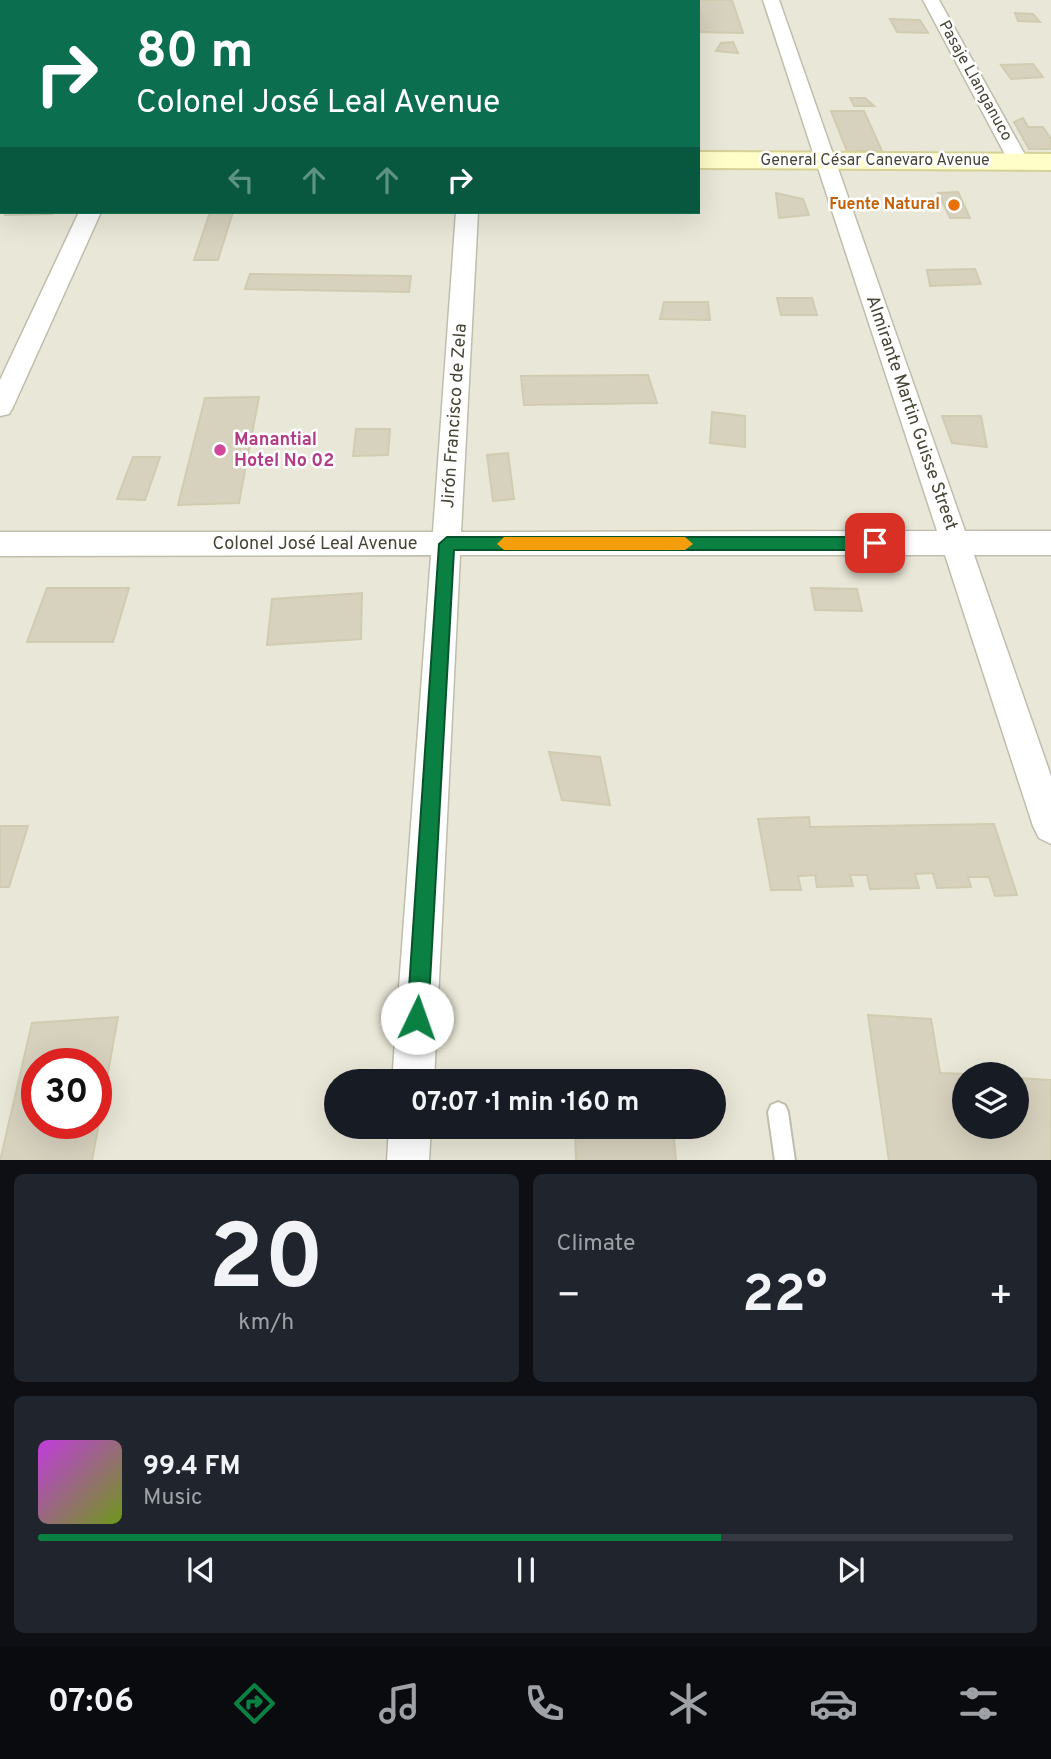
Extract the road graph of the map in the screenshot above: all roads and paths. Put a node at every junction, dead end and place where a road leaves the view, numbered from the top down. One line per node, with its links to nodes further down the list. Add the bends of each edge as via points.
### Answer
1 (771, 0): 6 (street, Almirante Martin Guisse Street)
2 (931, 0): 4 (street, Pasaje Llanganuco)
3 (700, 160): 6 (main road, General César Canevaro Avenue)
4 (1020, 162): 5 (main road, General César Canevaro Avenue); 6 (main road, General César Canevaro Avenue)
5 (1051, 162)
6 (829, 169): 7 (main road, General César Canevaro Avenue); 8 (main road, General César Canevaro Avenue); 12 (street, Almirante Martin Guisse Street)
7 (700, 178)
8 (1051, 178)
9 (89, 214): 11 (street)
10 (467, 214): 15 (street, Jirón Francisco de Zela)
11 (0, 407)
12 (955, 543): 13 (street, Colonel José Leal Avenue); 15 (street, Colonel José Leal Avenue); 16 (street, Almirante Martin Guisse Street)
13 (1051, 543)
14 (0, 544): 15 (street, Colonel José Leal Avenue)
15 (447, 544): 17 (street, Jirón Francisco de Zela)
16 (1051, 826)
17 (414, 1069)
18 (778, 1112): 21 (lane)
19 (409, 1139): 20 (street)
20 (408, 1160)
21 (785, 1160)

